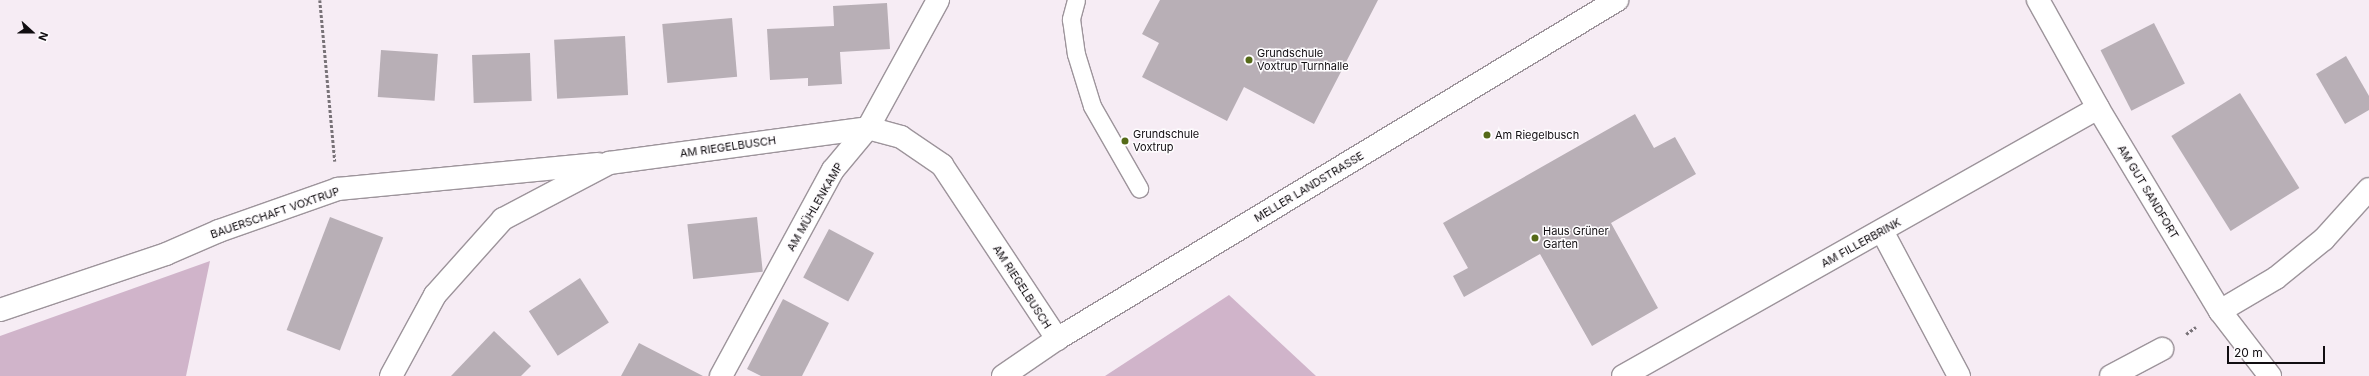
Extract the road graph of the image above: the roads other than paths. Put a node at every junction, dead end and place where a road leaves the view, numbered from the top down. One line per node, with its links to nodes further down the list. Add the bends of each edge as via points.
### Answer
1 (938, 0): 6 (street, AM MÜHLENKAMP)
2 (1076, 0): 8 (lane, via 1071,20 1076,54 1092,106)
3 (1617, 0): 13 (street, MELLER LANDSTRASSE)
4 (2038, 0): 5 (street, AM GUT SANDFORT)
5 (2098, 108): 10 (street, AM FILLERBRINK); 12 (street, AM GUT SANDFORT)
6 (868, 128): 7 (street, AM RIEGELBUSCH); 13 (street, AM RIEGELBUSCH, via 901,137 942,165); 16 (street, AM MÜHLENKAMP, via 833,170)
7 (609, 163): 11 (street, BAUERSCHAFT VOXTRUP, via 338,189 219,231 166,254); 15 (street, AM RIEGELBUSCH, via 503,219 435,295)
8 (1139, 188)
9 (2369, 189): 12 (street, via 2324,239 2276,278)
10 (1882, 232): 18 (street, AM FILLERBRINK); 19 (street)
11 (0, 310)
12 (2220, 311): 21 (street, AM GUT SANDFORT)
13 (1057, 339): 17 (street, MELLER LANDSTRASSE)
14 (2162, 350): 20 (street)
15 (391, 376)
16 (720, 376)
17 (1003, 376)
18 (1623, 376)
19 (1959, 376)
20 (2111, 376)
21 (2270, 376)

